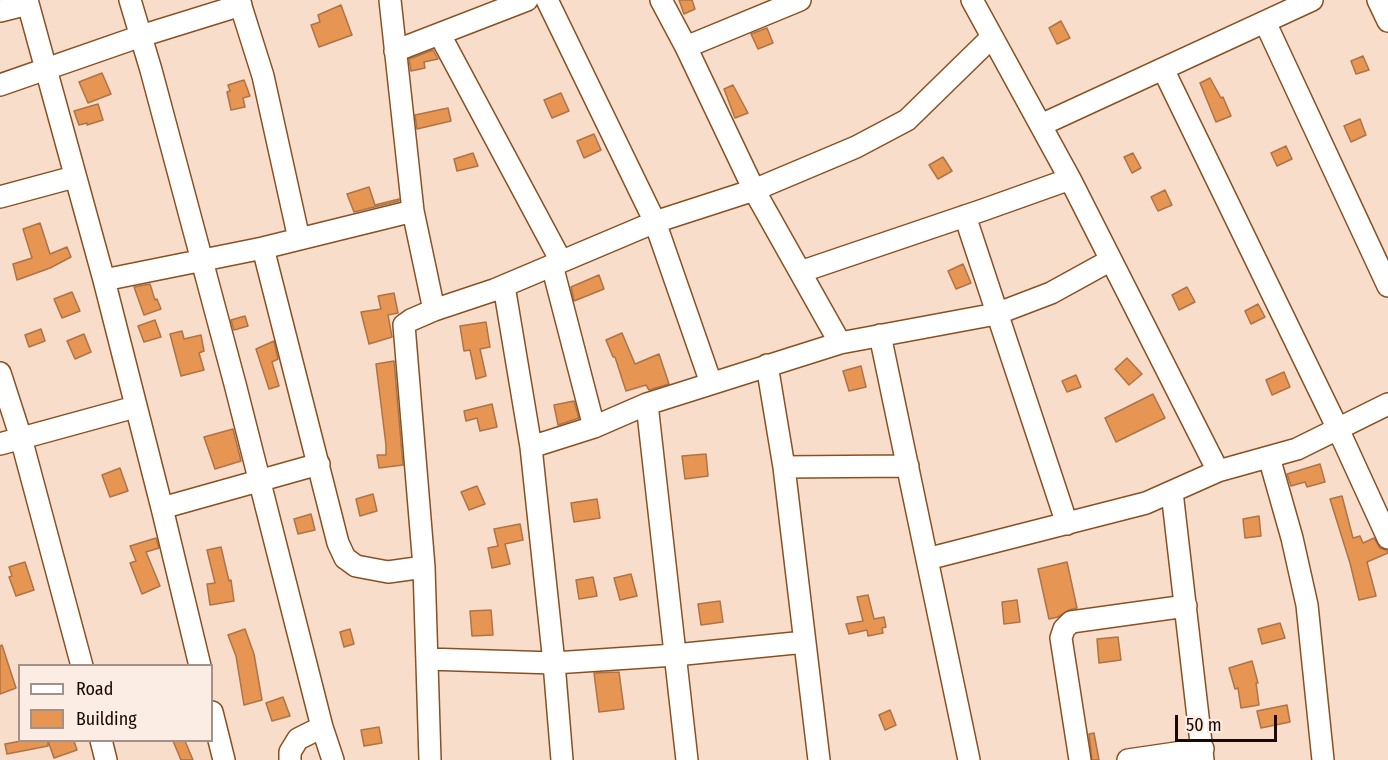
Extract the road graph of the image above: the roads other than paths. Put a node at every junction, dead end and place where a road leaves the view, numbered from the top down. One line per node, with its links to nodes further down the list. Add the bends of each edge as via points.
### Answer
1 (130, 0): 16 (street)
2 (390, 0): 19 (street)
3 (526, 0): 15 (street)
4 (547, 0): 30 (street)
5 (662, 0): 18 (street)
6 (800, 0): 18 (street)
7 (972, 0): 17 (street)
8 (1312, 0): 14 (street)
9 (1378, 0): 13 (street)
10 (28, 2): 12 (street); 21 (street)
11 (240, 2): 16 (street); 31 (street, via 262,76)
12 (0, 11)
13 (1388, 21)
14 (1265, 22): 20 (street); 39 (street)
15 (440, 35): 19 (street); 35 (street)
16 (141, 36): 21 (street); 34 (street)
17 (992, 37): 23 (street); 26 (street, via 907,120 856,147)
18 (686, 47): 26 (street)
19 (395, 51): 28 (street)
20 (1163, 69): 23 (street); 51 (street)
21 (45, 70): 22 (street); 24 (street)
22 (0, 85)
23 (1041, 125): 25 (street)
24 (74, 177): 27 (street); 37 (street)
25 (1070, 179): 29 (street); 33 (street)
26 (754, 190): 30 (street); 36 (street)
27 (0, 197)
28 (412, 211): 31 (street); 40 (street)
29 (966, 216): 36 (street); 41 (street)
30 (655, 222): 35 (street); 46 (street)
31 (298, 239): 32 (street)
32 (263, 248): 34 (street); 56 (street)
33 (1111, 260): 41 (street, via 1051,293); 59 (street)
34 (202, 261): 37 (street); 60 (street)
35 (557, 263): 38 (street); 50 (street)
36 (800, 272): 43 (street)
37 (104, 280): 49 (street)
38 (504, 286): 40 (street); 54 (street)
39 (1388, 286)
40 (434, 310): 66 (street, via 404,325)
41 (996, 314): 42 (street); 63 (street)
42 (880, 335): 43 (street); 58 (street)
43 (840, 343): 44 (street)
44 (767, 365): 46 (street); 57 (street)
45 (0, 373): 52 (street)
46 (711, 383): 47 (street)
47 (647, 404): 50 (street); 69 (street)
48 (1388, 404): 51 (street)
49 (135, 407): 52 (street); 62 (street)
50 (594, 427): 54 (street)
51 (1338, 429): 55 (street, via 1297,449); 64 (street)
52 (21, 438): 53 (street); 72 (street)
53 (0, 444)
54 (531, 447): 71 (street)
55 (1269, 456): 59 (street); 89 (street, via 1307,605)
56 (319, 464): 60 (street); 66 (street, via 345,558 356,566 388,572)
57 (784, 466): 58 (street); 68 (street)
58 (908, 466): 65 (street)
59 (1218, 471): 61 (street)
60 (259, 482): 62 (street); 75 (street)
61 (1172, 492): 63 (street); 67 (street)
62 (162, 508): 73 (street)
63 (1067, 524): 65 (street)
64 (1388, 538)
65 (927, 559): 86 (street)
66 (424, 567): 70 (street)
67 (1186, 606): 77 (street); 87 (street, via 1071,622 1064,629 1061,638)
68 (805, 642): 69 (street); 85 (street)
69 (675, 656): 71 (street); 84 (street)
70 (427, 659): 71 (street); 82 (street)
71 (554, 663): 83 (street)
72 (81, 664)
73 (200, 664)
74 (213, 716): 79 (street)
75 (322, 727): 80 (street, via 298,740); 81 (street)
76 (101, 742): 78 (street)
77 (1203, 755): 88 (street)
78 (106, 760)
79 (224, 760)
80 (290, 760)
81 (333, 760)
82 (430, 760)
83 (562, 760)
84 (687, 760)
85 (819, 760)
86 (969, 760)
87 (1080, 760)
88 (1128, 760)
89 (1323, 760)

